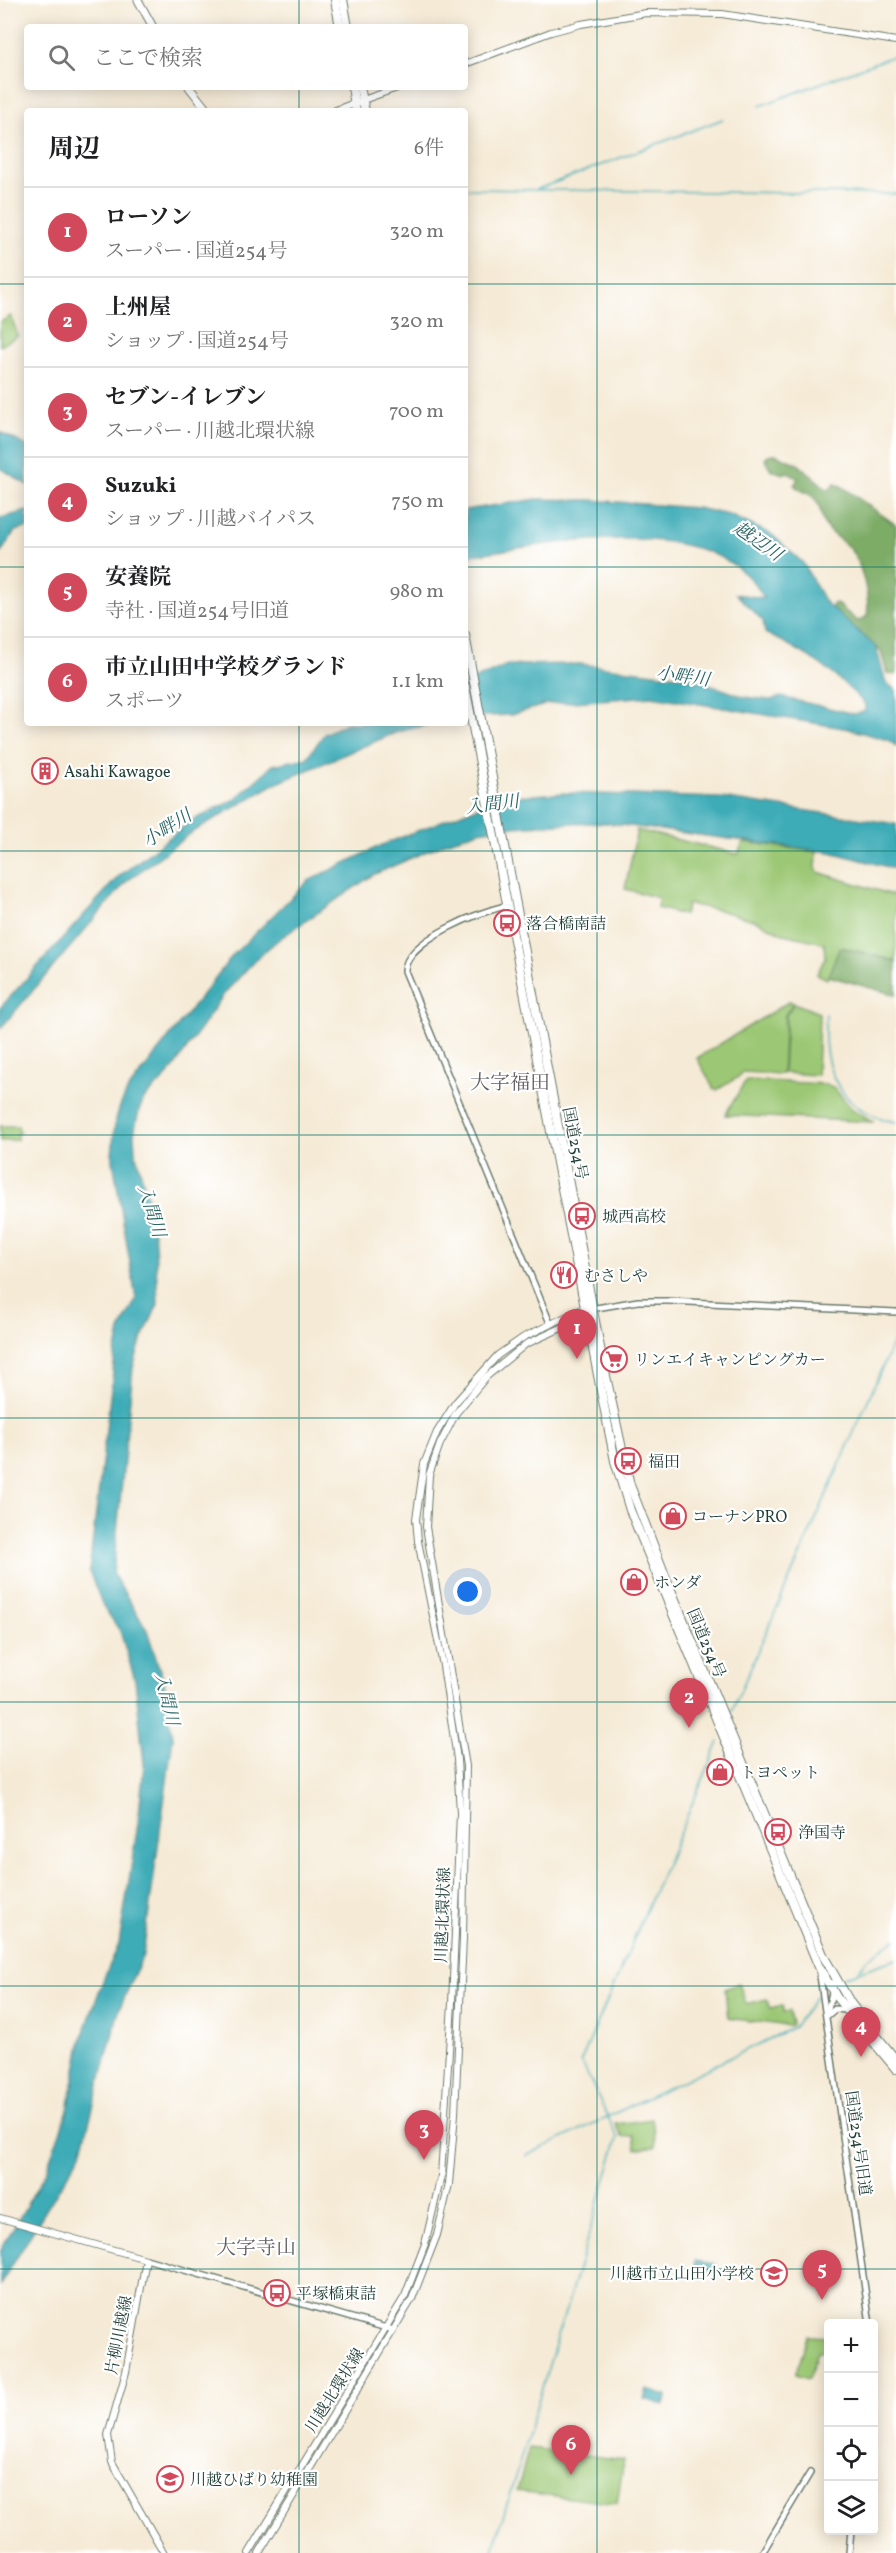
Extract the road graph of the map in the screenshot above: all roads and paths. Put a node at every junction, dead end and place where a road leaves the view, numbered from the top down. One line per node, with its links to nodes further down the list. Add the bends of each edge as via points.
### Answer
1 (138, 0): 4 (main road)
2 (335, 0): 5 (highway)
3 (342, 0): 6 (highway)
4 (151, 24)
5 (339, 24)
6 (347, 24)
7 (896, 41): 8 (main road, via 722,14 646,13 551,32)
8 (468, 63)
9 (191, 90): 14 (main road)
10 (353, 90): 13 (highway)
11 (360, 90): 13 (highway)
12 (393, 90): 13 (main road)
13 (358, 105)
14 (206, 108)
15 (468, 649): 18 (highway, 国道254号)
16 (468, 702): 17 (highway, 国道254号)
17 (506, 903): 19 (highway, 国道254号); 21 (street, via 427,940 409,956 405,971)
18 (593, 1310): 19 (street); 20 (street, via 608,1305 668,1301); 23 (highway, 国道254号, via 630,1485)
19 (585, 1312): 21 (main road, 川越北環状線); 22 (highway, 国道254号, via 615,1461 630,1510); 32 (main road, 川越北環状線, via 526,1344 486,1377 456,1413 429,1475 428,1537 466,1766 463,1938 449,2184 426,2267)
20 (896, 1312)
21 (550, 1323): 32 (main road, 川越北環状線, via 498,1355 455,1403 430,1447 418,1498 420,1556 457,1759 456,1937 444,2151 438,2192 418,2264)
22 (819, 1967): 24 (highway, 国道254号); 26 (street, 国道254号旧道)
23 (835, 1980): 24 (street); 27 (highway, 国道254号)
24 (832, 1991): 25 (highway, 国道254号); 26 (street)
25 (847, 2010): 26 (street, via 835,2009); 28 (highway, 国道254号)
26 (827, 2017): 31 (street, 国道254号旧道)
27 (896, 2060)
28 (896, 2068)
29 (0, 2217): 30 (main road)
30 (146, 2259): 32 (street); 35 (main road, 片柳川越線, via 109,2443 112,2462)
31 (869, 2319)
32 (391, 2330): 36 (main road, 川越北環状線); 37 (main road, 川越北環状線)
33 (810, 2474): 38 (street)
34 (851, 2535): 39 (street)
35 (164, 2553)
36 (249, 2553)
37 (259, 2553)
38 (762, 2553)
39 (849, 2553)

